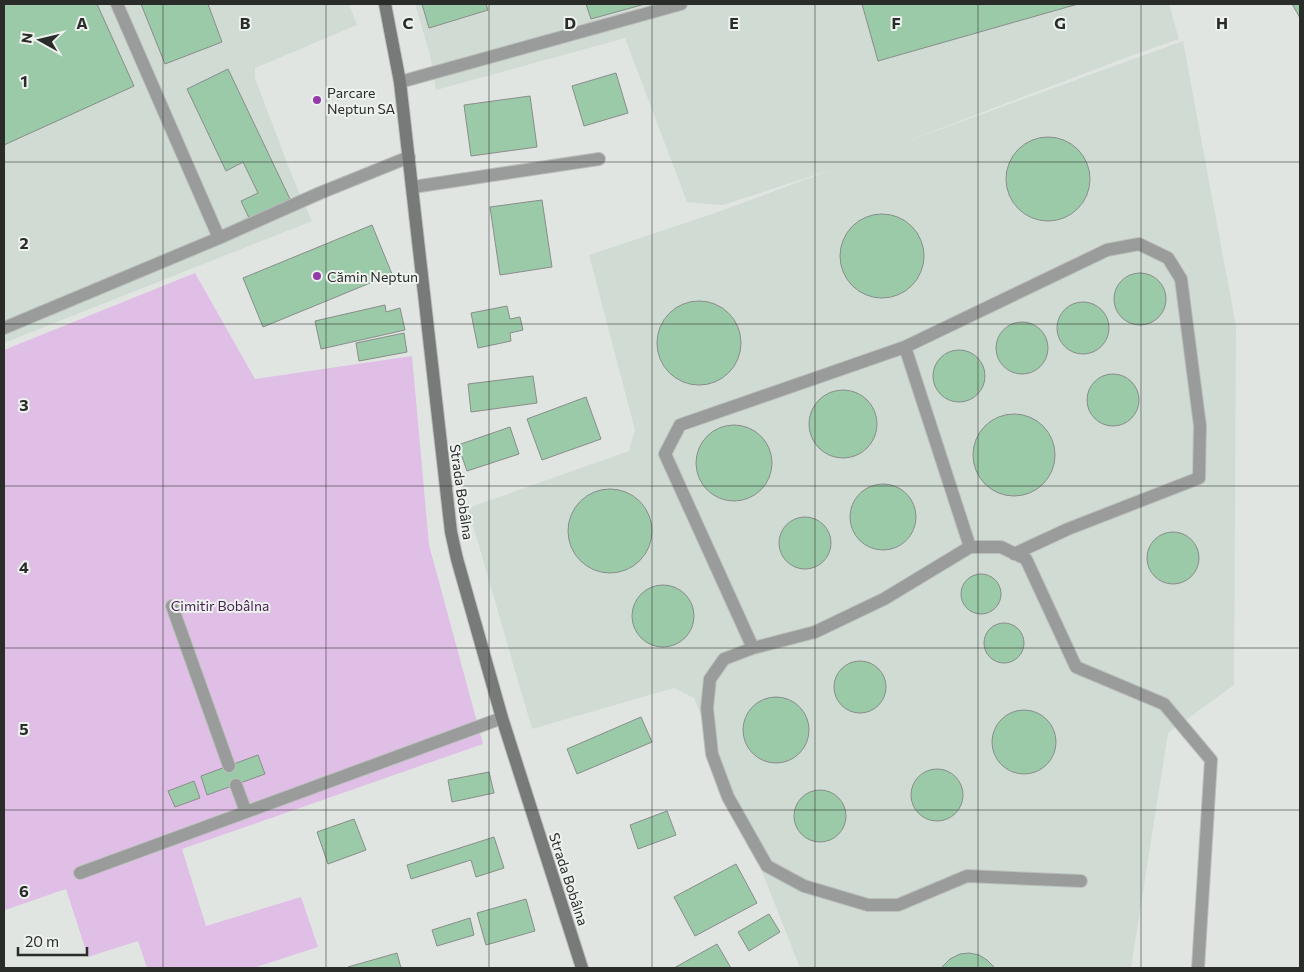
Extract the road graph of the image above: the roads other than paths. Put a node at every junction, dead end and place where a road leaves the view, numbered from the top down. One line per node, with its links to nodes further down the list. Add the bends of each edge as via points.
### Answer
1 (117, 4): 8 (lane)
2 (385, 4): 4 (main road, Strada Bobâlna)
3 (681, 4): 4 (lane)
4 (400, 82): 5 (main road, Strada Bobâlna)
5 (409, 157): 7 (main road, Strada Bobâlna); 8 (lane)
6 (599, 159): 7 (lane)
7 (413, 187): 15 (main road, Strada Bobâlna, via 451,532)
8 (219, 238): 9 (lane)
9 (4, 328)
10 (905, 347): 11 (lane); 12 (lane, via 1108,250 1139,244 1168,258 1181,279 1200,426 1199,478 1068,529); 14 (lane, via 680,425 665,454)
11 (970, 547): 12 (lane, via 1001,547); 14 (lane, via 884,599 815,632)
12 (1014, 554): 22 (lane, via 1026,559 1076,668 1164,704 1211,760)
13 (172, 606): 16 (lane)
14 (753, 648): 20 (lane, via 724,659 710,679 707,708 712,754 728,797 767,866 804,886 868,905 898,905 967,876)
15 (502, 718): 18 (lane); 21 (main road, Strada Bobâlna)
16 (229, 766)
17 (236, 785): 18 (lane)
18 (246, 812): 19 (lane)
19 (80, 874)
20 (1082, 881)
21 (582, 968)
22 (1198, 968)

